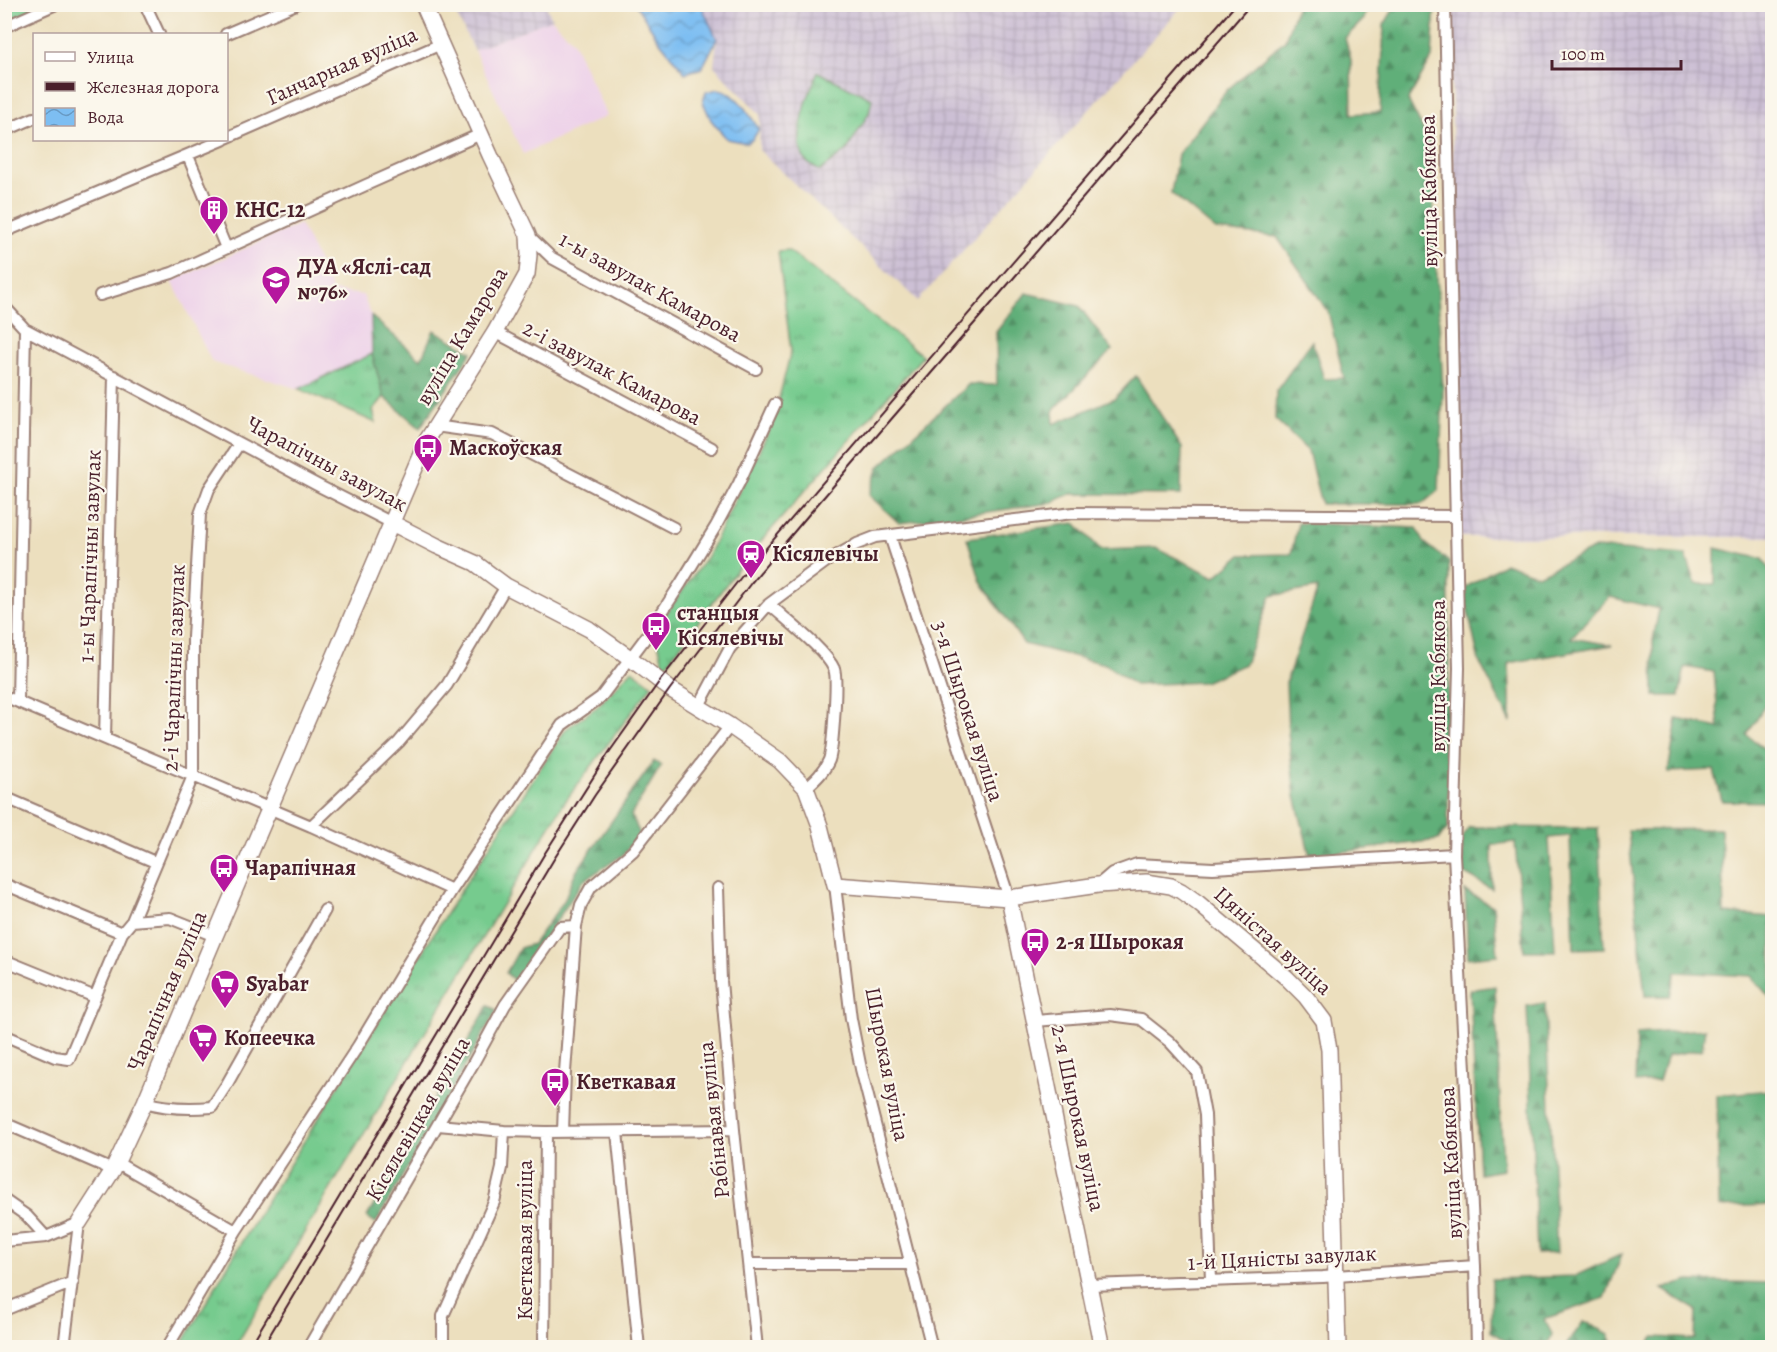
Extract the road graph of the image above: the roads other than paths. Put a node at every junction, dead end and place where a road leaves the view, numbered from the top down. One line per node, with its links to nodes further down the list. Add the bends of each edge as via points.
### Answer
1 (56, 4): 6 (street)
2 (145, 4): 7 (street)
3 (296, 4): 8 (street)
4 (423, 4): 9 (street, вуліца Камарова)
5 (1445, 4): 29 (street, вуліца Кабякова)
6 (4, 27)
7 (159, 33)
8 (228, 33)
9 (441, 44): 12 (street, вуліца Камарова); 13 (street, Ганчарная вуліца)
10 (33, 118): 11 (street)
11 (4, 131)
12 (481, 134): 17 (street, вуліца Камарова); 18 (street)
13 (228, 138)
14 (208, 143): 15 (street, Ганчарная вуліца)
15 (188, 156): 16 (street, Ганчарная вуліца); 18 (street)
16 (4, 232)
17 (528, 235): 22 (street, вуліца Камарова, via 527,274); 23 (street, 1-ы завулак Камарова, via 552,258)
18 (226, 248): 19 (street, via 172,273)
19 (100, 295)
20 (4, 306): 21 (street, Чарапічны завулак)
21 (25, 329): 24 (street, Чарапічны завулак); 37 (street)
22 (495, 332): 26 (street, вуліца Камарова); 28 (street, 2-і завулак Камарова)
23 (756, 369)
24 (114, 376): 27 (street, Чарапічны завулак); 40 (street, 1-ы Чарапічны завулак)
25 (775, 404): 35 (street, via 716,526)
26 (435, 426): 30 (street, вуліца Камарова); 31 (street, via 492,434)
27 (239, 444): 30 (street, Чарапічны завулак); 41 (street, 2-і Чарапічны завулак, via 209,489 200,514)
28 (712, 448)
29 (1456, 516): 32 (street, via 1073,513); 46 (street, вуліца Кабякова, via 1460,668)
30 (392, 523): 33 (street, Чарапічны завулак, via 475,563); 44 (street, Чарапічная вуліца)
31 (674, 528)
32 (890, 536): 34 (street, via 857,544); 53 (street, 3-я Шырокая вуліца)
33 (506, 586): 35 (street, Чарапічны завулак, via 589,629); 45 (street, via 447,685 399,742)
34 (769, 604): 38 (street, via 730,648); 42 (street, via 813,643 836,670 829,759 822,773)
35 (630, 658): 38 (street, Шырокая вуліца, via 669,689); 52 (street, via 601,697 562,725)
36 (4, 696): 37 (street)
37 (18, 701): 40 (street)
38 (699, 706): 39 (street, Шырокая вуліца)
39 (730, 726): 42 (street, Шырокая вуліца, via 780,761); 56 (street, via 633,851 591,887)
40 (105, 738): 41 (street)
41 (193, 776): 44 (street); 47 (street, 2-і Чарапічны завулак)
42 (806, 788): 49 (street, Шырокая вуліца)
43 (4, 797): 47 (street)
44 (270, 808): 45 (street); 58 (street, Чарапічная вуліца)
45 (311, 826): 52 (street)
46 (1454, 854): 50 (street, via 1213,868 1137,864 1112,873); 79 (street, вуліца Кабякова)
47 (156, 862): 55 (street, 2-і Чарапічны завулак)
48 (4, 884): 57 (street)
49 (836, 885): 53 (street, Цяністая вуліца); 78 (street, Шырокая вуліца, via 851,1019)
50 (1098, 885): 53 (street, Цяністая вуліца); 80 (street, Цяністая вуліца, via 1146,882 1181,891 1287,978 1320,1014 1329,1050)
51 (718, 888): 66 (street, Рабінавая вуліца, via 721,981)
52 (452, 890): 74 (street, via 358,1046)
53 (1009, 897): 61 (street, 2-я Шырокая вуліца)
54 (325, 909): 63 (street, via 212,1107 183,1108)
55 (132, 921): 57 (street, 2-і Чарапічны завулак); 58 (street, via 170,918)
56 (576, 926): 65 (street, Кісялевіцкая вуліца, via 560,927 505,1005); 69 (street)
57 (122, 933): 60 (street, 2-і Чарапічны завулак)
58 (215, 936): 63 (street, Чарапічная вуліца)
59 (4, 960): 60 (street)
60 (95, 997): 62 (street, 2-і Чарапічны завулак, via 69,1059)
61 (1035, 1021): 81 (street, via 1110,1015 1141,1019 1170,1042 1197,1072 1205,1115); 83 (street, 2-я Шырокая вуліца)
62 (4, 1035)
63 (146, 1102): 71 (street, Чарапічная вуліца)
64 (4, 1123): 71 (street)
65 (438, 1125): 67 (street); 87 (street, Кісялевіцкая вуліца)
66 (734, 1130): 70 (street); 77 (street, Рабінавая вуліца)
67 (504, 1131): 68 (street); 88 (street, via 502,1168 494,1202 443,1316)
68 (546, 1132): 69 (street); 89 (street, Кветкавая вуліца)
69 (563, 1132): 70 (street)
70 (617, 1132): 90 (street)
71 (114, 1166): 73 (street, Чарапічная вуліца); 74 (street)
72 (4, 1200): 75 (street, via 27,1216)
73 (79, 1222): 75 (street); 82 (street, Чарапічная вуліца)
74 (236, 1232): 86 (street)
75 (45, 1237): 76 (street)
76 (4, 1241)
77 (749, 1264): 78 (street); 91 (street, Рабінавая вуліца)
78 (910, 1264): 92 (street, Шырокая вуліца)
79 (1475, 1266): 80 (street, 1-й Цяністы завулак); 95 (street, вуліца Кабякова)
80 (1336, 1276): 81 (street, 1-й Цяністы завулак); 94 (street, Цяністая вуліца)
81 (1210, 1281): 83 (street, 1-й Цяністы завулак)
82 (73, 1282): 84 (street); 85 (street, Чарапічная вуліца)
83 (1090, 1285): 93 (street, 2-я Шырокая вуліца)
84 (4, 1310)
85 (64, 1347)
86 (167, 1347)
87 (308, 1347)
88 (443, 1347)
89 (544, 1347)
90 (639, 1347)
91 (758, 1347)
92 (932, 1347)
93 (1102, 1347)
94 (1338, 1347)
95 (1477, 1347)

